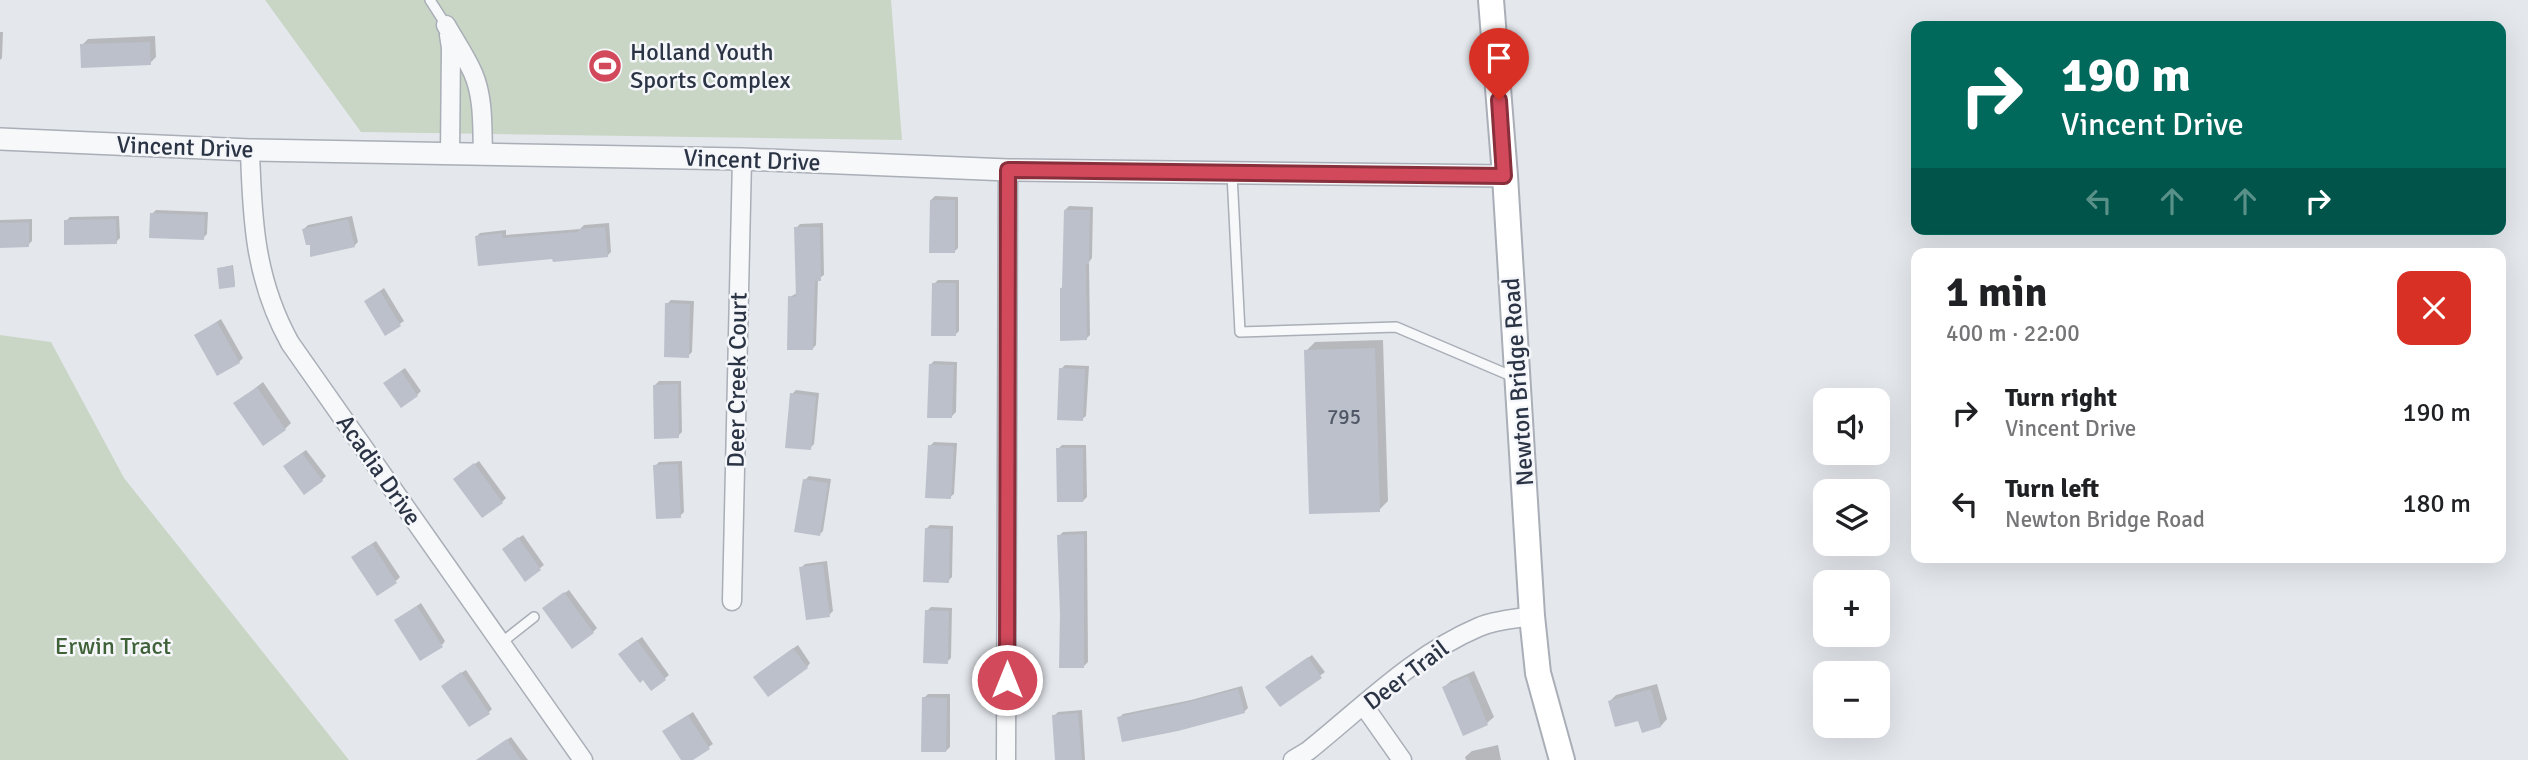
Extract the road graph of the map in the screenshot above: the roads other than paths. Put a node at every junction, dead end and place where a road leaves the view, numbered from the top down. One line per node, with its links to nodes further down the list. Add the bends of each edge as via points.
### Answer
1 (430, 0): 3 (lane)
2 (1490, 0): 11 (main road, Newton Bridge Road)
3 (446, 25): 6 (street, via 451,48); 7 (street, via 477,86)
4 (0, 139): 5 (street, Vincent Drive)
5 (250, 150): 6 (street, Vincent Drive); 16 (street, Acadia Drive, via 254,235 277,320)
6 (450, 154): 7 (street, Vincent Drive)
7 (484, 154): 8 (street, Vincent Drive)
8 (742, 159): 9 (street, Vincent Drive); 13 (street, Deer Creek Court)
9 (1008, 170): 10 (street, Vincent Drive); 19 (street)
10 (1232, 172): 11 (street, Vincent Drive); 12 (lane, via 1240,332 1396,327)
11 (1504, 176): 12 (main road, Newton Bridge Road)
12 (1518, 379): 14 (main road, Newton Bridge Road)
13 (732, 601)
14 (1532, 616): 17 (street, Deer Trail, via 1481,626 1433,650); 22 (main road, Newton Bridge Road, via 1538,673)
15 (534, 617): 16 (lane)
16 (500, 642): 18 (street, Acadia Drive)
17 (1364, 706): 20 (street, Deer Trail); 21 (street)
18 (583, 760)
19 (1006, 760)
20 (1293, 760)
21 (1402, 760)
22 (1562, 760)

